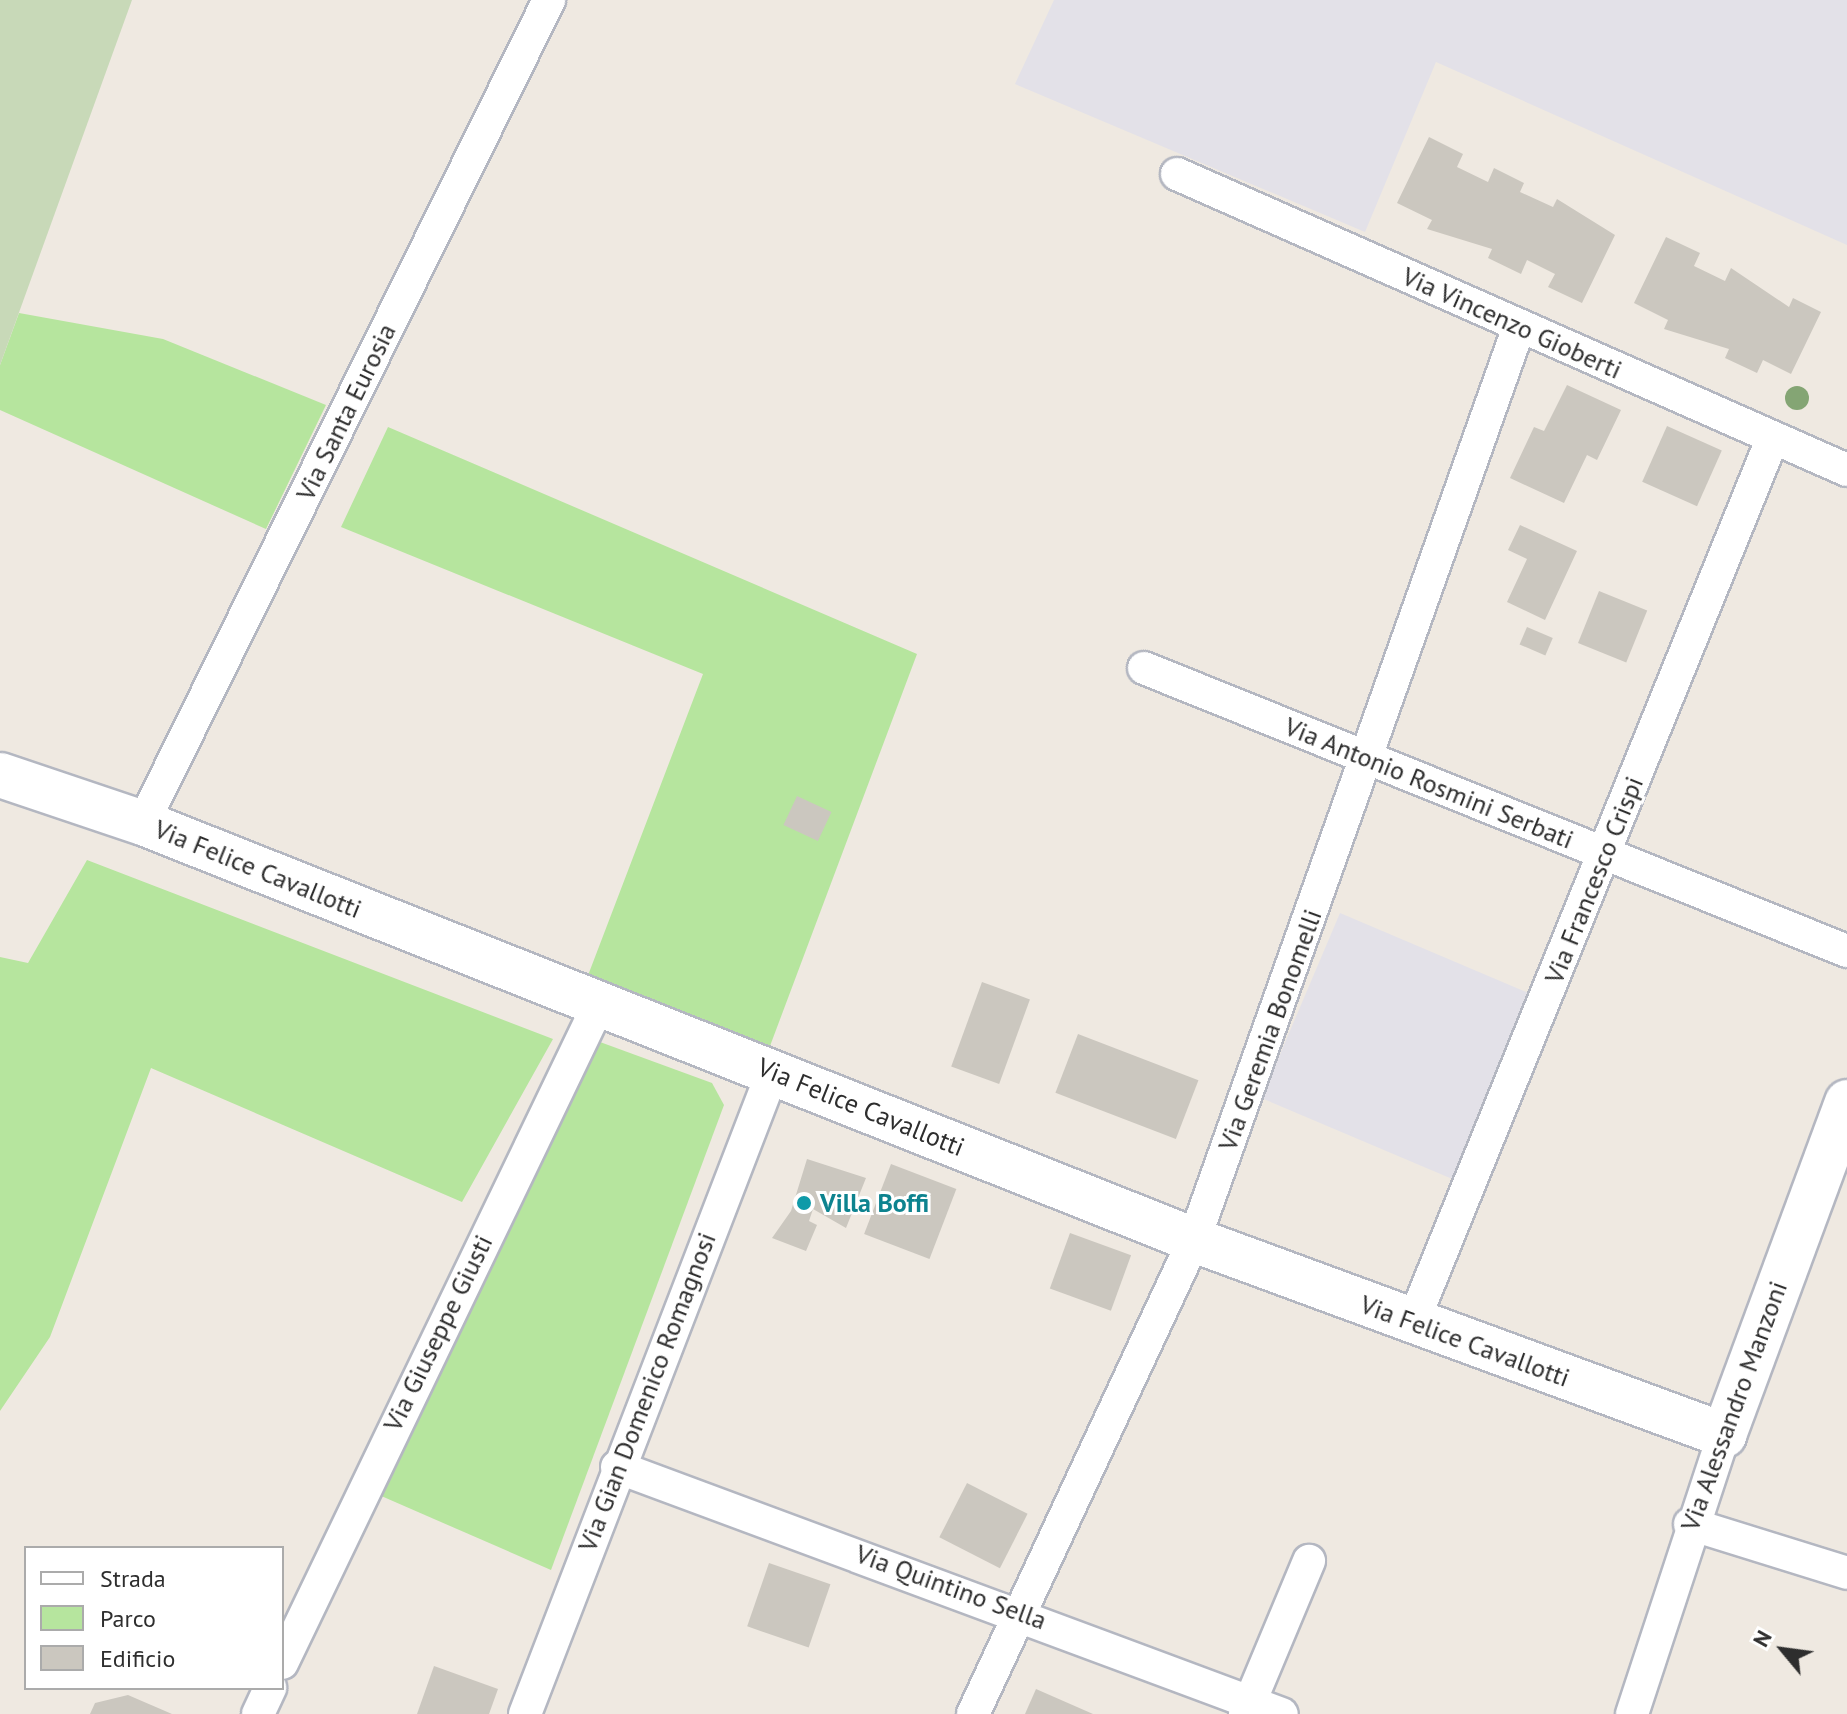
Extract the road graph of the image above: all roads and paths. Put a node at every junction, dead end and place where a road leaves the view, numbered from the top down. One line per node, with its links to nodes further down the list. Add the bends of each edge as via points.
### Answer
1 (549, 0): 9 (street, Via Santa Eurosia)
2 (1177, 174): 3 (street, Via Vincenzo Gioberti)
3 (1519, 327): 4 (street, Via Vincenzo Gioberti); 7 (street, Via Geremia Bonomelli)
4 (1773, 437): 5 (street, Via Vincenzo Gioberti); 10 (street, Via Francesco Crispi)
5 (1847, 470)
6 (1144, 668): 7 (street, Via Antonio Rosmini Serbati)
7 (1369, 756): 10 (street, Via Antonio Rosmini Serbati); 15 (street, Via Geremia Bonomelli)
8 (0, 775): 9 (street, Via Felice Cavallotti)
9 (143, 823): 12 (street, Via Felice Cavallotti)
10 (1605, 856): 11 (street, Via Antonio Rosmini Serbati); 16 (street, Via Francesco Crispi)
11 (1847, 951)
12 (598, 1006): 13 (street, Via Felice Cavallotti); 23 (street, Via Giuseppe Giusti)
13 (773, 1071): 15 (street, Via Felice Cavallotti); 18 (street, Via Gian Domenico Romagnosi)
14 (1845, 1115): 17 (street, Via Alessandro Manzoni)
15 (1194, 1240): 16 (street, Via Felice Cavallotti); 22 (street, Via Geremia Bonomelli)
16 (1413, 1322): 17 (street, Via Felice Cavallotti)
17 (1724, 1435): 19 (street, Via Alessandro Manzoni)
18 (617, 1467): 22 (street, Via Quintino Sella); 27 (street, Via Gian Domenico Romagnosi)
19 (1690, 1524): 21 (street); 30 (street, Via Alessandro Manzoni)
20 (1309, 1561): 25 (street)
21 (1847, 1573)
22 (1019, 1611): 25 (street, Via Quintino Sella); 28 (street, Via Geremia Bonomelli)
23 (284, 1659)
24 (269, 1690): 26 (street)
25 (1248, 1708): 29 (street, Via Quintino Sella)
26 (258, 1714)
27 (525, 1714)
28 (973, 1714)
29 (1282, 1714)
30 (1632, 1714)

